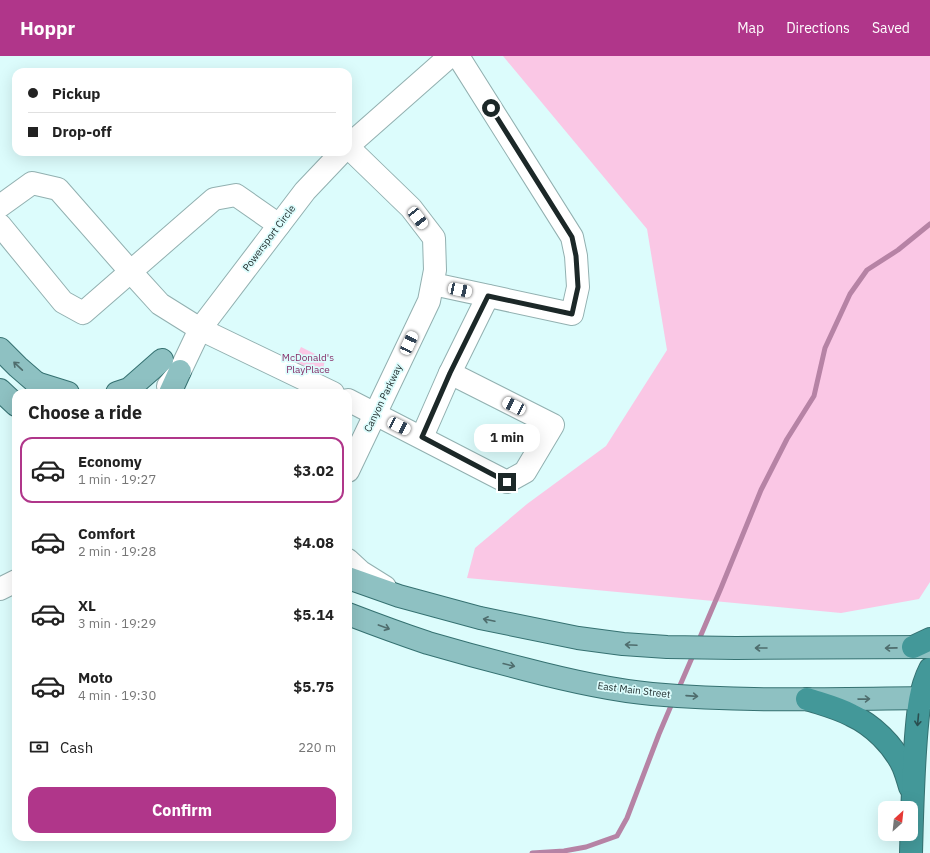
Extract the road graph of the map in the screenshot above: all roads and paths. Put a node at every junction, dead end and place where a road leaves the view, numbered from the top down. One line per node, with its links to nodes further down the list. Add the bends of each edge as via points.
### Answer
1 (450, 56): 3 (street)
2 (458, 56): 11 (street, via 572,237 576,256 578,287 572,314)
3 (352, 143)
4 (352, 151): 10 (street, Canyon Parkway, via 411,208 434,238)
5 (338, 156): 8 (street, Powersport Circle, via 305,191)
6 (0, 206): 9 (street, via 32,183 58,189)
7 (0, 225): 9 (street, via 63,302 83,313)
8 (279, 225): 9 (street, via 236,196 214,199); 12 (street, Powersport Circle)
9 (130, 271): 12 (street, via 160,304)
10 (433, 284): 11 (street); 25 (street, Canyon Parkway, via 429,301)
11 (488, 296): 15 (street)
12 (200, 329): 14 (street, Powersport Circle); 21 (street)
13 (0, 349): 16 (main road, one-way to 13)
14 (171, 366): 17 (main road); 18 (street, Powersport Circle); 19 (street, Powersport Circle); 20 (main road)
15 (450, 373): 26 (street); 26 (street, via 553,425 525,472 507,482)
16 (42, 388)
17 (129, 389)
18 (143, 389)
19 (163, 389)
20 (170, 389)
21 (325, 389)
22 (0, 390): 23 (main road)
23 (12, 401)
24 (352, 402): 25 (street)
25 (376, 414): 26 (street); 27 (street, Canyon Parkway)
26 (422, 437)
27 (352, 463)
28 (352, 564): 32 (street)
29 (352, 579): 32 (main road)
30 (12, 583): 31 (street)
31 (0, 589)
32 (399, 596): 34 (main road, one-way to 32, via 736,648 623,644 500,623)
33 (352, 615): 37 (main road, East Main Street, one-way to 37, via 427,642 500,663 607,688 650,694 719,698)
34 (924, 644)
35 (930, 669): 36 (highway, via 924,682)
36 (925, 698): 37 (main road, East Main Street, one-way to 36); 38 (highway, one-way to 38)
37 (807, 699): 38 (highway, via 850,714 881,736 897,755)
38 (912, 792): 39 (highway)
39 (911, 853)

